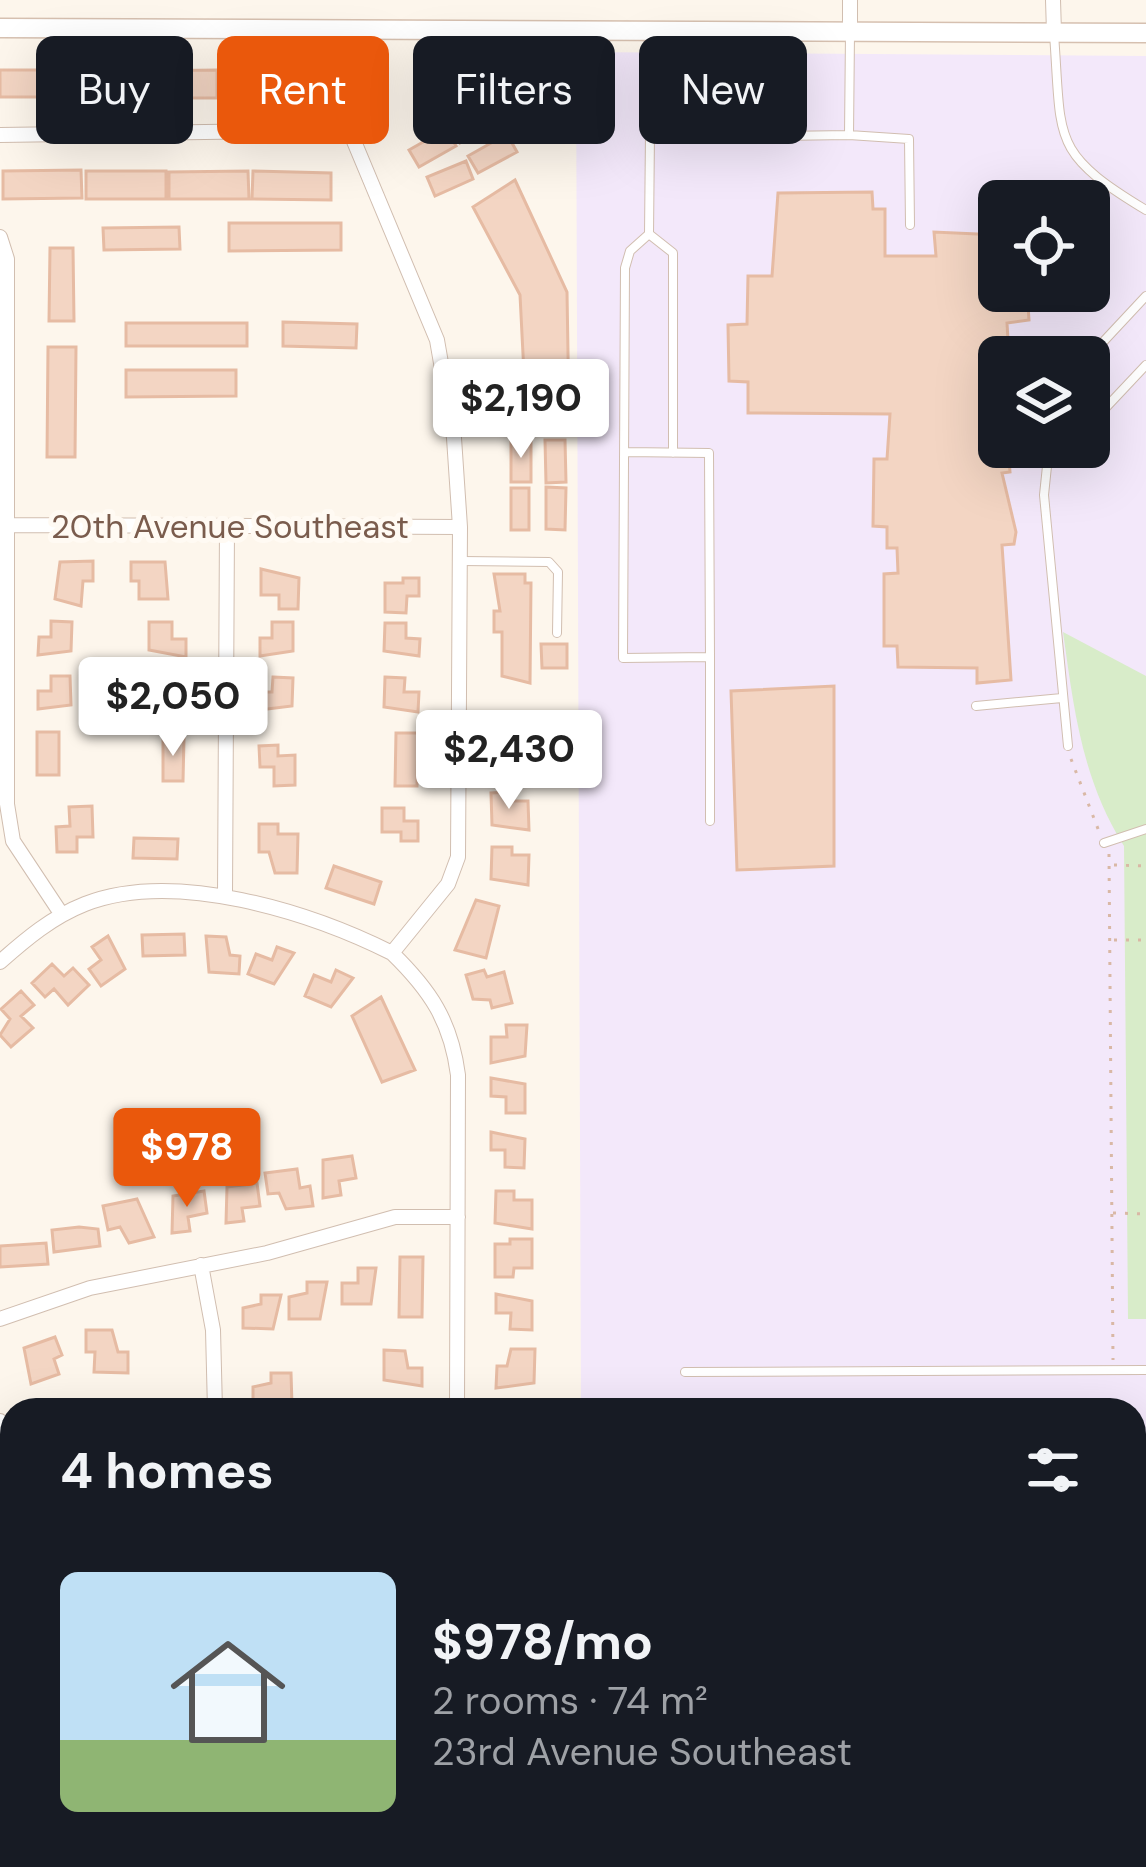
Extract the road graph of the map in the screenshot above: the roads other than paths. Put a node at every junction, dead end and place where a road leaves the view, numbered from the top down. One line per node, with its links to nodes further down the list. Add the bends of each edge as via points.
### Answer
1 (850, 0): 6 (street)
2 (1053, 0): 7 (street)
3 (0, 28): 4 (main road)
4 (329, 29): 5 (main road); 9 (street)
5 (651, 31): 6 (main road); 17 (lane)
6 (850, 32): 7 (main road); 12 (lane)
7 (1054, 32): 8 (main road); 15 (lane, via 1069,149 1087,175)
8 (1146, 33)
9 (329, 36)
10 (217, 132): 11 (street)
11 (0, 135)
12 (849, 135): 13 (lane); 16 (lane, via 909,139)
13 (807, 136)
14 (355, 144): 28 (street, via 437,340)
15 (1146, 210)
16 (910, 225)
17 (649, 234): 23 (lane, via 630,251 626,268); 24 (lane, via 673,254)
18 (0, 238): 26 (street, via 7,260)
19 (1146, 296): 20 (lane)
20 (1109, 336)
21 (1146, 365): 22 (lane)
22 (1110, 403)
23 (625, 452): 24 (lane); 31 (lane, via 623,658)
24 (673, 453): 31 (lane, via 709,453)
25 (1050, 468): 32 (lane, via 1044,495)
26 (3, 525): 27 (street, 20th Avenue Southeast); 39 (street, via 9,826)
27 (227, 526): 28 (street, 20th Avenue Southeast); 38 (street)
28 (460, 526): 29 (street)
29 (460, 561): 30 (lane, via 549,562 558,572); 40 (street, via 458,857 448,884)
30 (557, 633)
31 (710, 657): 35 (lane)
32 (1062, 698): 33 (lane); 34 (lane)
33 (976, 706)
34 (1068, 746)
35 (710, 821)
36 (1146, 829): 37 (lane)
37 (1104, 843)
38 (225, 896): 39 (street, via 100,899); 40 (street, via 296,913)
39 (62, 915): 41 (street)
40 (392, 953): 42 (street, via 435,997 454,1041)
41 (0, 962)
42 (458, 1217): 43 (street, via 395,1217); 48 (street)
43 (201, 1265): 44 (street, via 90,1288); 47 (street)
44 (0, 1319)
45 (1146, 1370): 46 (lane)
46 (685, 1372)
47 (215, 1398)
48 (457, 1398)

